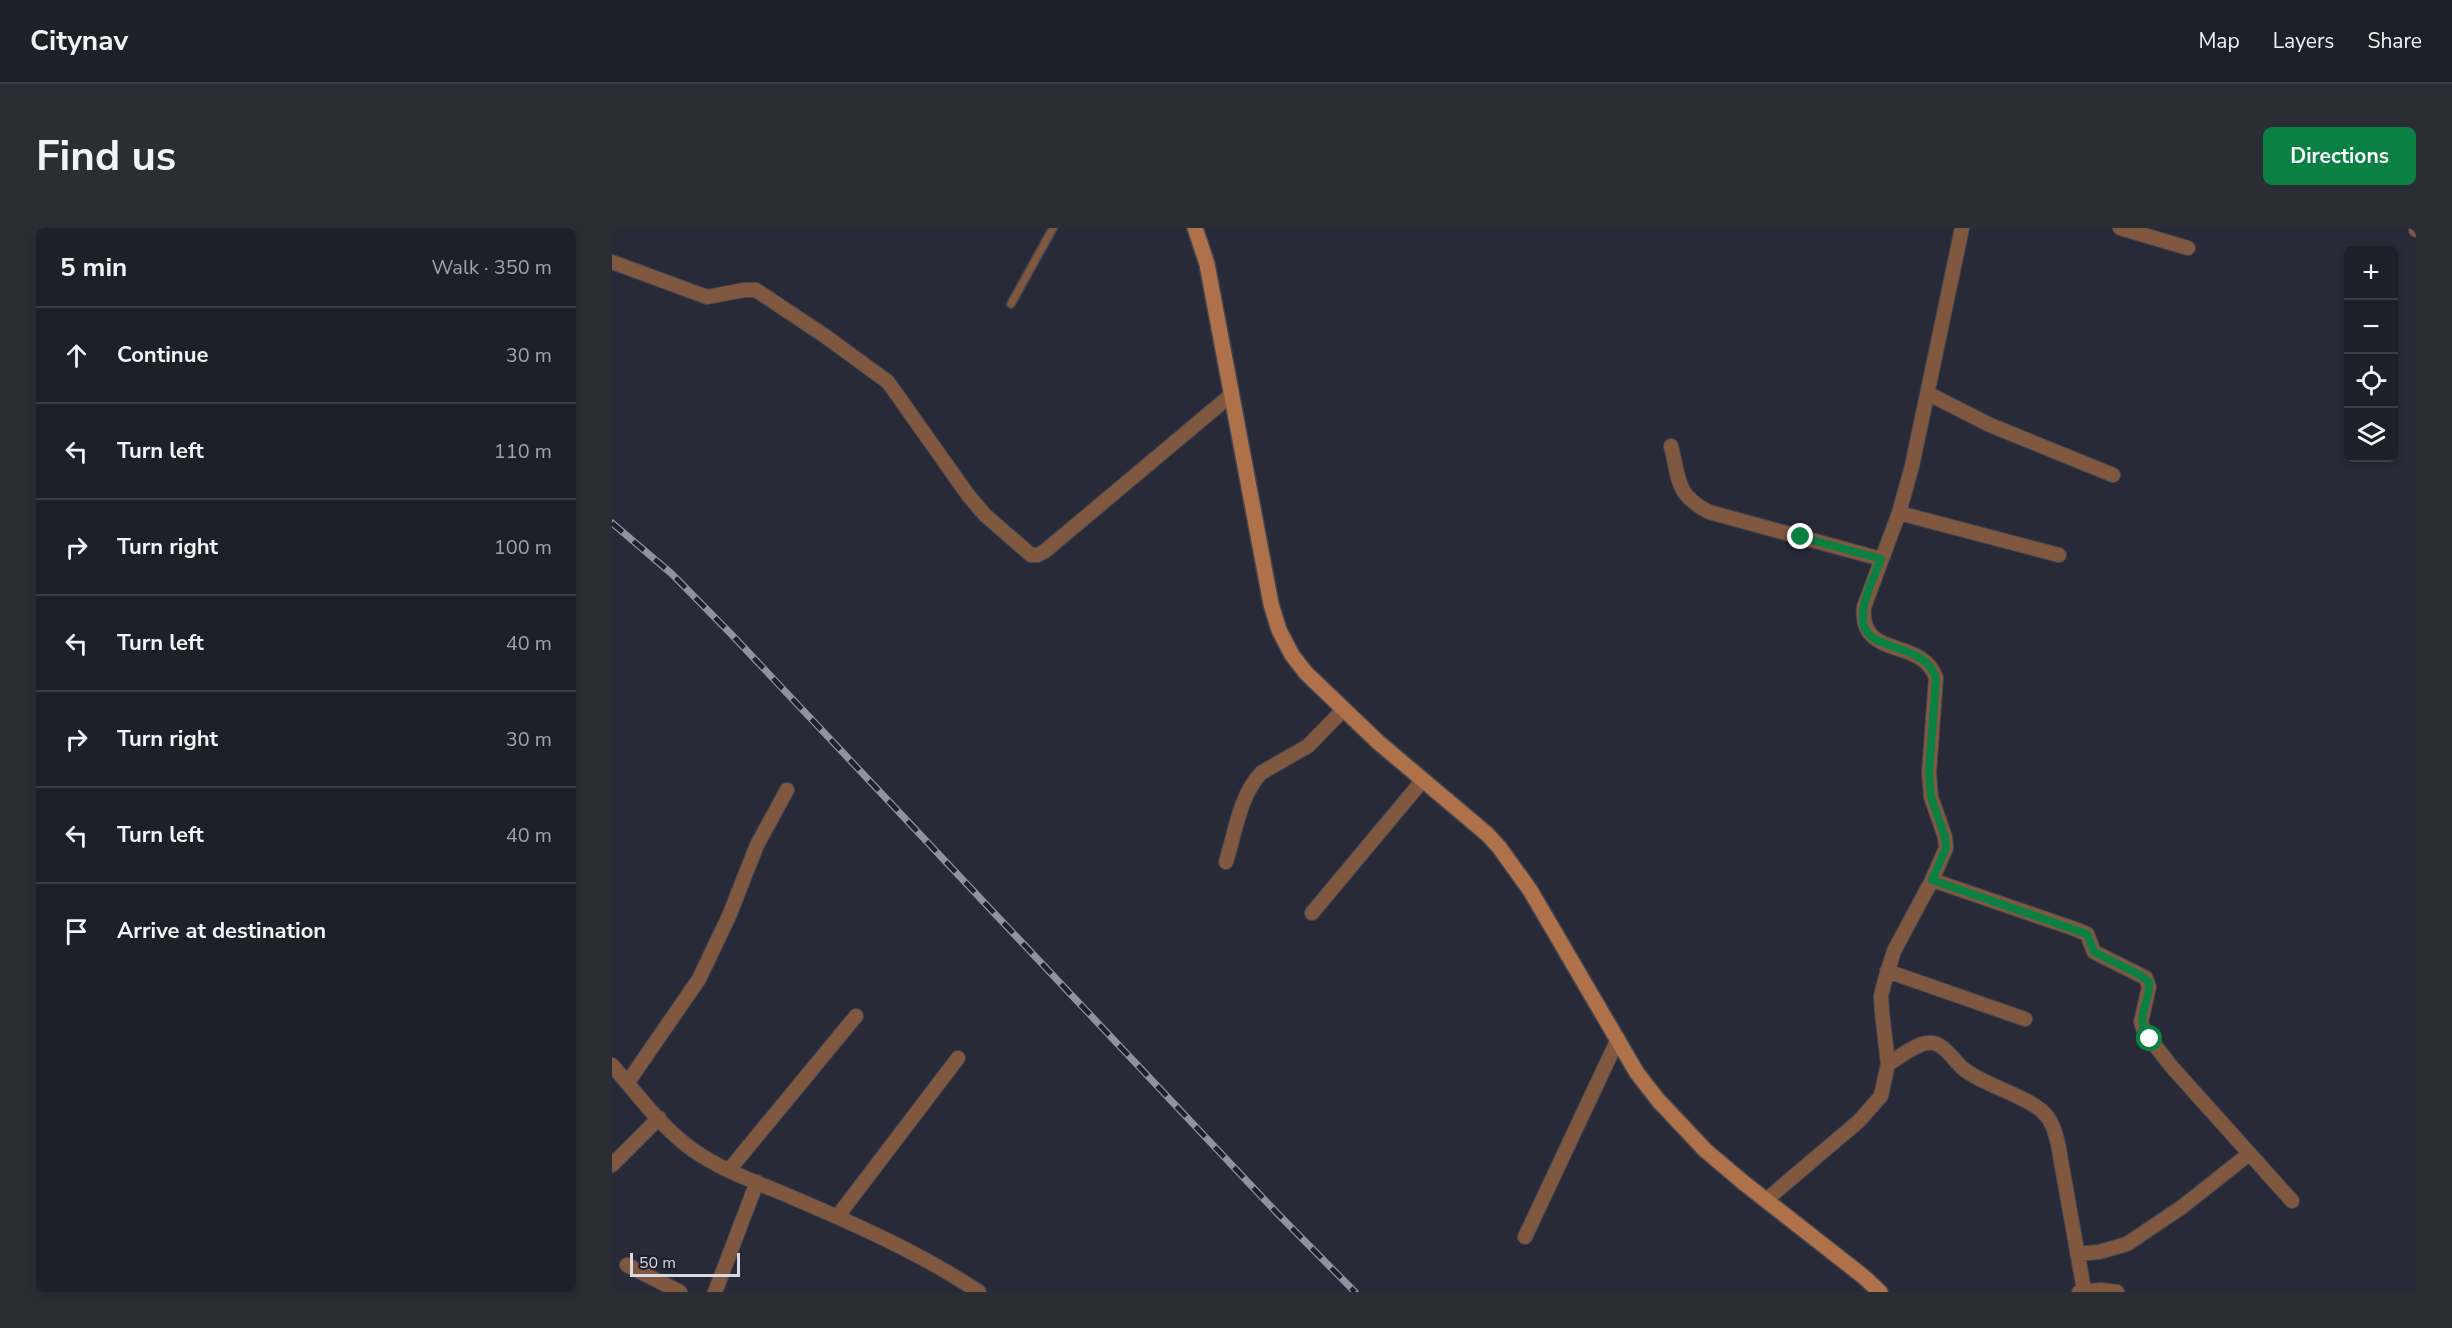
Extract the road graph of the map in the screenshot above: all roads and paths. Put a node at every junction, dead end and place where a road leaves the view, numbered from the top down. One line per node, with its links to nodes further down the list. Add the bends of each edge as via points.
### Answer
1 (1053, 228): 7 (lane)
2 (1195, 228): 9 (street, via 1207,264)
3 (1962, 228): 8 (street)
4 (2120, 228): 5 (street)
5 (2188, 248)
6 (612, 262): 9 (street, via 707,297 756,290 825,336 888,382 968,495 1031,555 1045,550)
7 (1011, 304)
8 (1929, 394): 11 (street, via 1990,425); 12 (street)
9 (1232, 395): 15 (street, via 1279,630 1306,673)
10 (1671, 446): 14 (street, via 1683,493 1701,508)
11 (2113, 475)
12 (1899, 513): 13 (street); 14 (street)
13 (2059, 555)
14 (1881, 559): 19 (street, via 1864,608 1865,629 1878,641 1921,657 1936,678 1929,773 1931,797 1946,848)
15 (1343, 710): 16 (street); 18 (street, via 1308,746 1256,778)
16 (1423, 780): 20 (street); 24 (street, via 1487,834 1512,864)
17 (787, 790): 28 (street, via 754,852 699,979)
18 (1226, 862)
19 (1932, 880): 21 (street); 30 (street, via 2087,934 2094,952 2146,978 2149,987 2141,1022 2144,1031)
20 (1312, 913)
21 (1887, 971): 23 (street); 26 (street, via 1881,996)
22 (856, 1016): 32 (street)
23 (2025, 1019)
24 (1617, 1039): 34 (street, via 1637,1073 1676,1120 1704,1150); 37 (street)
25 (958, 1058): 36 (street)
26 (1888, 1064): 34 (street, via 1881,1096 1870,1111); 38 (street, via 1925,1043 1933,1043 1975,1077 2043,1112 2055,1129)
27 (612, 1065): 28 (street)
28 (628, 1083): 29 (street)
29 (658, 1118): 31 (street); 32 (street, via 695,1152)
30 (2249, 1154): 35 (street); 38 (street, via 2127,1244)
31 (612, 1165)
32 (729, 1170): 33 (street)
33 (757, 1182): 36 (street); 42 (street)
34 (1766, 1200): 44 (street)
35 (2292, 1201)
36 (837, 1217): 43 (street, via 945,1270)
37 (1525, 1237)
38 (2077, 1254): 40 (street)
39 (627, 1264): 41 (street)
40 (2081, 1291): 45 (street)
41 (680, 1292)
42 (715, 1292)
43 (979, 1292)
44 (1880, 1292)
45 (2117, 1292)

